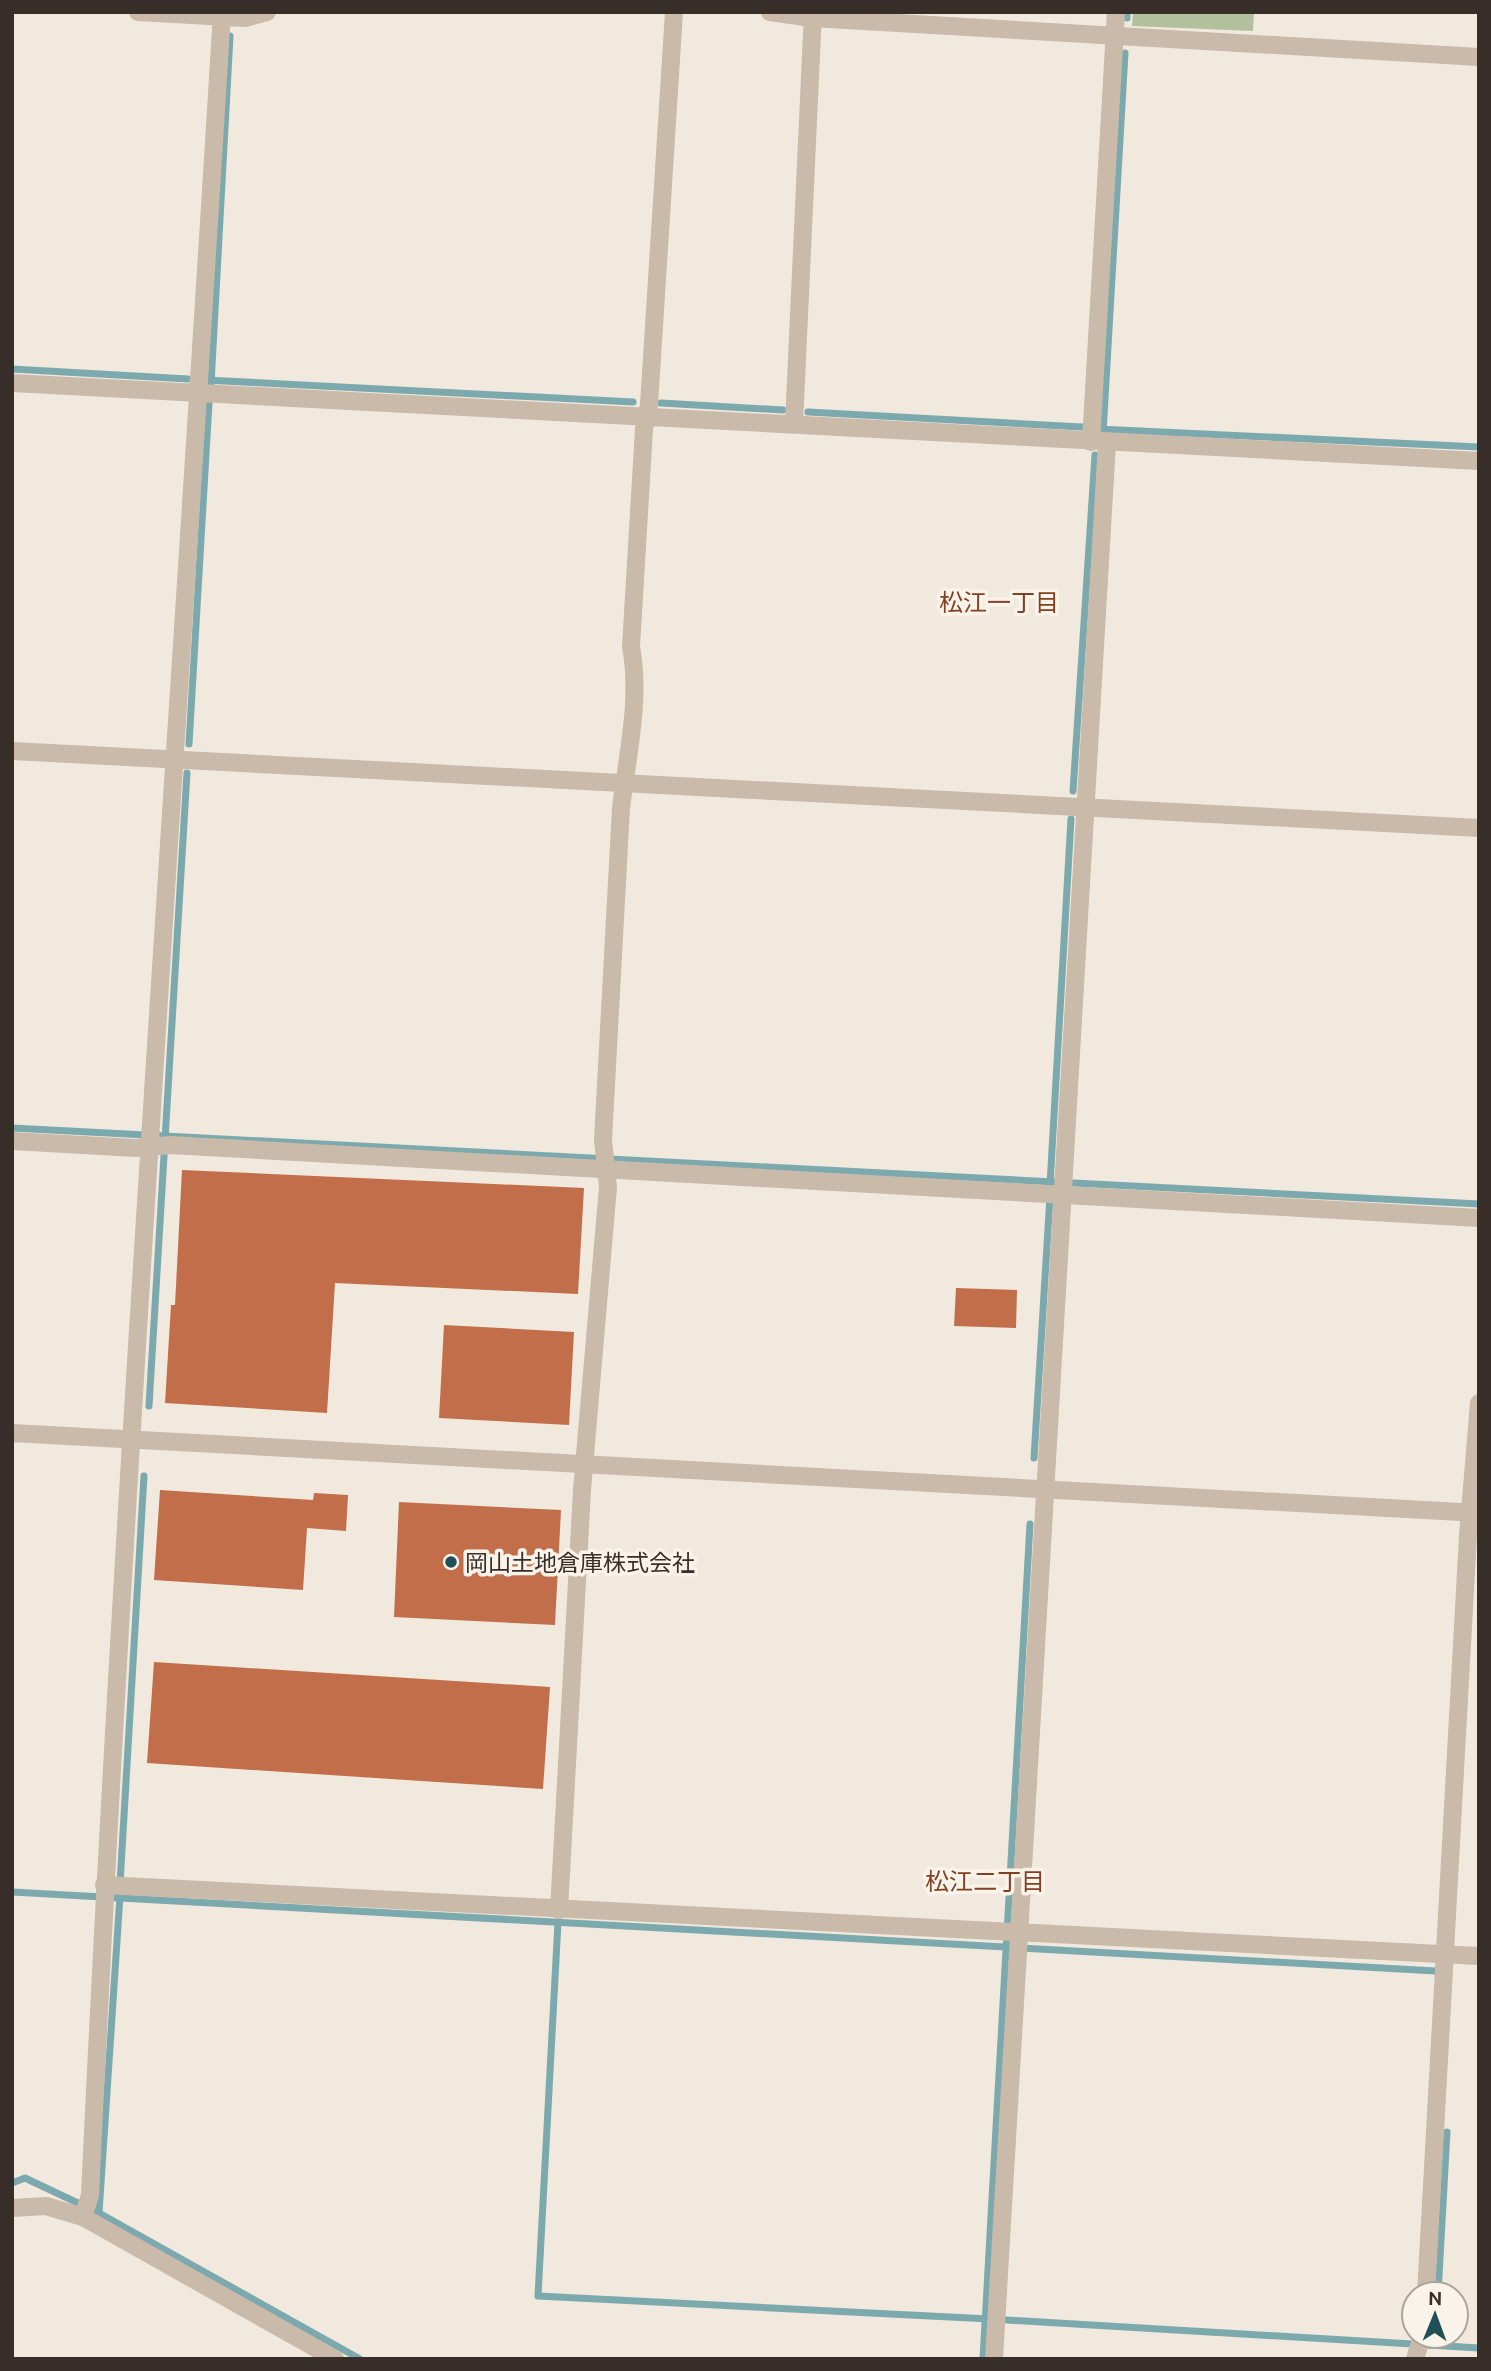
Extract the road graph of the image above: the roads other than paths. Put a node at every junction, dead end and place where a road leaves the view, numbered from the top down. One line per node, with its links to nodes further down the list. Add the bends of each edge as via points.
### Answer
1 (138, 12): 6 (street)
2 (267, 12): 6 (street, via 245,18)
3 (674, 12): 12 (street)
4 (770, 12): 7 (street)
5 (1116, 12): 8 (street)
6 (222, 15): 11 (street)
7 (813, 15): 8 (street); 13 (street)
8 (1115, 36): 9 (street); 14 (street)
9 (1479, 57)
10 (12, 383): 11 (street)
11 (198, 393): 12 (street); 17 (street)
12 (647, 415): 13 (street); 18 (street)
13 (793, 424): 14 (street)
14 (1099, 442): 15 (street); 19 (street)
15 (1479, 461)
16 (12, 751): 17 (street)
17 (173, 760): 18 (street); 22 (street)
18 (624, 783): 19 (street); 23 (street)
19 (1086, 806): 20 (street); 24 (street)
20 (1479, 828)
21 (12, 1141): 22 (street)
22 (157, 1141): 23 (street); 28 (street)
23 (605, 1160): 24 (street); 29 (street, via 608,1186)
24 (1057, 1188): 25 (street); 30 (street)
25 (1479, 1218)
26 (1479, 1403): 31 (street)
27 (12, 1433): 28 (street)
28 (131, 1440): 29 (street); 32 (street)
29 (585, 1464): 30 (street); 33 (street)
30 (1046, 1489): 31 (street); 34 (street)
31 (1475, 1512): 35 (street)
32 (111, 1891): 33 (street); 37 (street)
33 (559, 1910): 34 (street)
34 (1013, 1938): 35 (street); 41 (street)
35 (1446, 1954): 36 (street); 39 (street)
36 (1479, 1956)
37 (86, 2207): 38 (street); 40 (street)
38 (12, 2208)
39 (1427, 2280)
40 (335, 2359)
41 (994, 2359)

